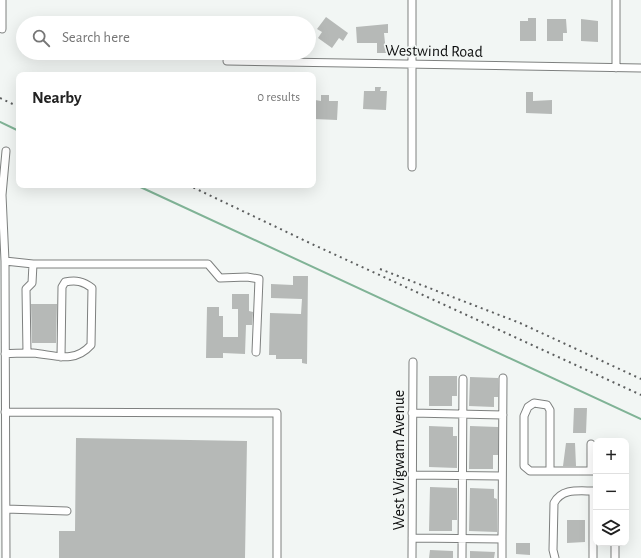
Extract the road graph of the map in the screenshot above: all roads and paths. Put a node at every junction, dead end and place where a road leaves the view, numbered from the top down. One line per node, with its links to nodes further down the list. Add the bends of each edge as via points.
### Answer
1 (2, 0): 4 (street)
2 (412, 0): 6 (street)
3 (616, 0): 7 (street)
4 (2, 29)
5 (227, 61): 6 (street, Westwind Road)
6 (412, 64): 7 (street, Westwind Road); 10 (street)
7 (616, 68): 8 (street, Westwind Road)
8 (641, 68)
9 (6, 150): 11 (street)
10 (412, 167)
11 (1, 195): 12 (street)
12 (5, 261): 13 (street); 14 (street)
13 (34, 264): 15 (street, via 208,264 220,278 259,279); 16 (street, via 32,283 26,289)
14 (2, 301): 17 (street)
15 (256, 352)
16 (27, 353): 17 (street); 18 (street)
17 (5, 354): 22 (street)
18 (61, 357): 18 (street, via 79,355 91,345 92,288 86,283 74,280 65,282 62,287)
19 (413, 362): 23 (street, West Wigwam Avenue)
20 (503, 378): 25 (street)
21 (463, 379): 24 (street)
22 (5, 412): 33 (street); 42 (street, via 277,413)
23 (412, 413): 24 (street); 29 (street, West Wigwam Avenue)
24 (462, 414): 25 (street); 30 (street)
25 (503, 415): 31 (street)
26 (590, 444): 28 (street)
27 (550, 471): 27 (street, via 530,471 524,466 524,416 528,407 534,403 547,405 550,410); 28 (street)
28 (593, 472)
29 (412, 475): 30 (street); 37 (street, West Wigwam Avenue)
30 (462, 475): 31 (street); 38 (street)
31 (502, 476): 39 (street)
32 (593, 491): 46 (street, via 570,491 558,496 554,503)
33 (6, 509): 35 (street); 36 (street)
34 (594, 510): 47 (street)
35 (67, 512)
36 (3, 529): 41 (street)
37 (412, 538): 38 (street); 43 (street, West Wigwam Avenue)
38 (462, 539): 39 (street); 44 (street)
39 (502, 540): 45 (street)
40 (615, 546): 48 (street)
41 (6, 558)
42 (276, 558)
43 (412, 558)
44 (462, 558)
45 (502, 558)
46 (555, 558)
47 (593, 558)
48 (615, 558)

